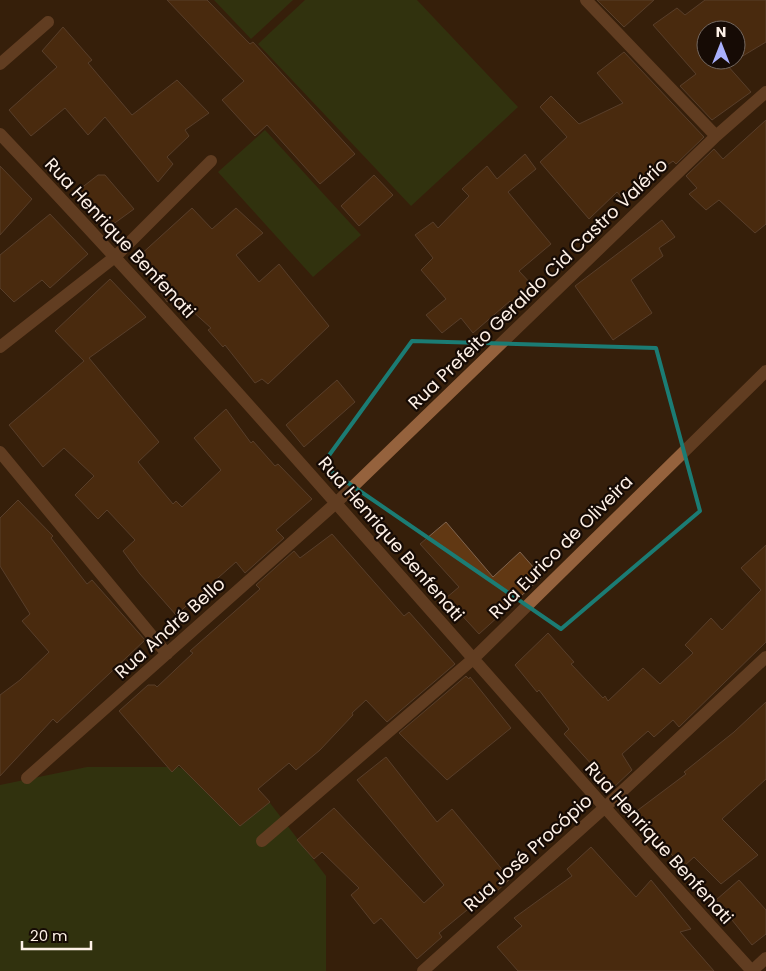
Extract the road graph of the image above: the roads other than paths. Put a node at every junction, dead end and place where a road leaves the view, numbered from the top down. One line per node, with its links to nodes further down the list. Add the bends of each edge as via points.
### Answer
1 (586, 0): 6 (street)
2 (48, 22): 3 (street)
3 (0, 64)
4 (766, 92): 6 (street, Rua Prefeito Geraldo Cid Castro Valério)
5 (0, 134): 8 (street, Rua Henrique Benfenati)
6 (716, 136): 12 (street, Rua Prefeito Geraldo Cid Castro Valério)
7 (211, 161): 8 (street)
8 (116, 256): 9 (street); 12 (street, Rua Henrique Benfenati)
9 (0, 347)
10 (766, 371): 15 (street, Rua Eurico de Oliveira)
11 (0, 452): 13 (street)
12 (336, 503): 13 (street, Rua André Bello); 15 (street, Rua Henrique Benfenati)
13 (167, 654): 16 (street, Rua André Bello)
14 (766, 657): 17 (street, Rua José Procópio)
15 (473, 659): 17 (street, Rua Henrique Benfenati); 18 (street, Rua Eurico de Oliveira)
16 (27, 778)
17 (603, 809): 20 (street, Rua José Procópio); 21 (street, Rua Henrique Benfenati)
18 (262, 841)
19 (766, 958): 21 (street)
20 (423, 971)
21 (752, 971)

